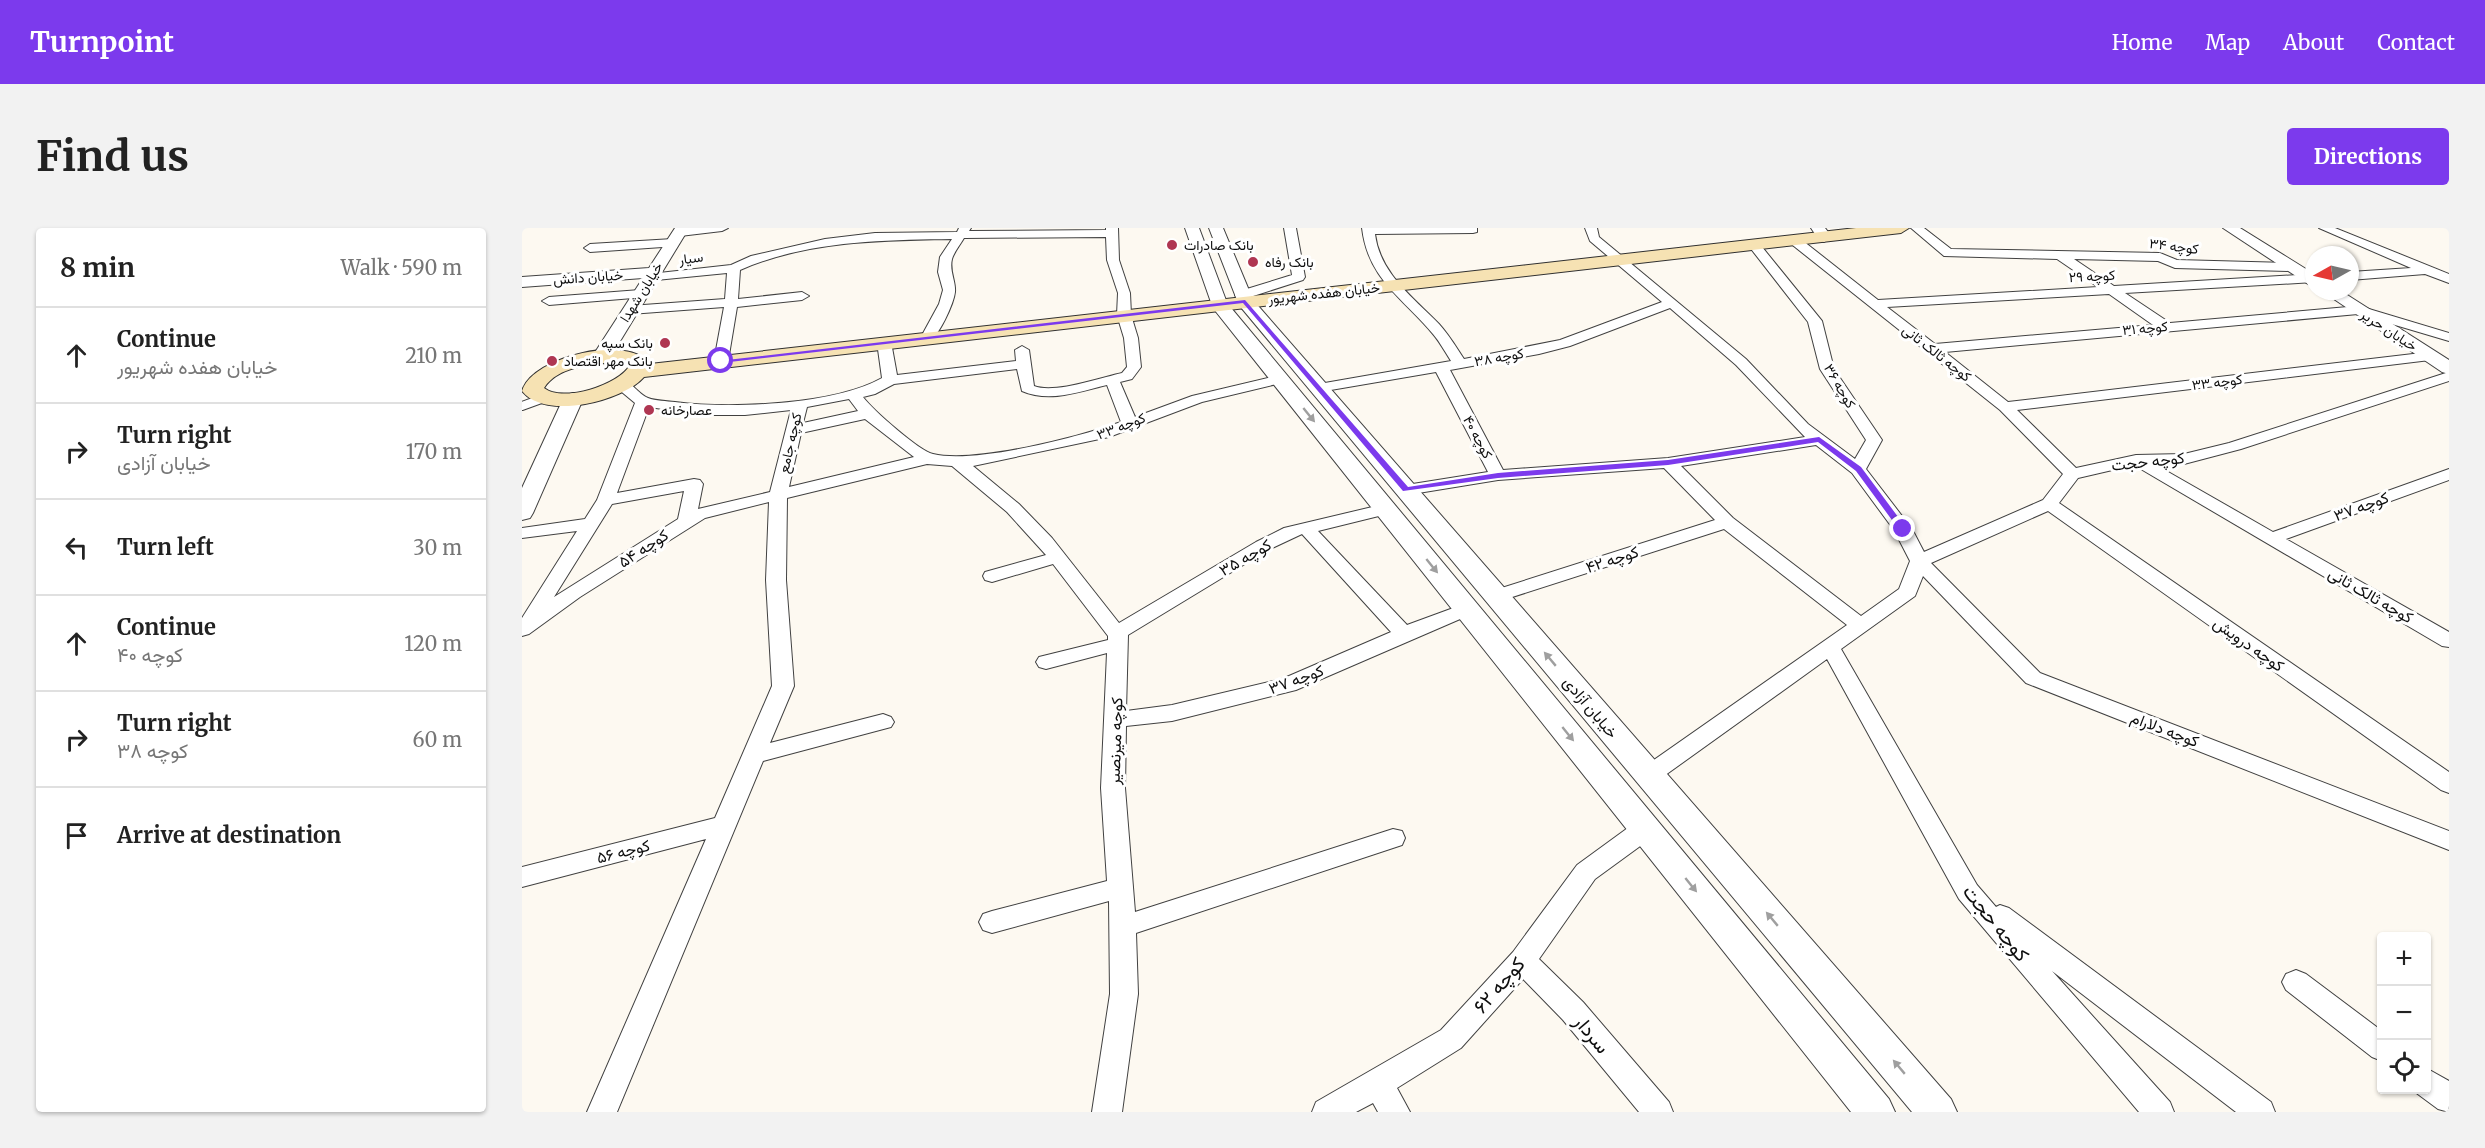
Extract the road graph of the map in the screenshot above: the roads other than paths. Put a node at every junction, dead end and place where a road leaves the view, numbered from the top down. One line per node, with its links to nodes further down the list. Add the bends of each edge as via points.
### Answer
1 (722, 228): 15 (street)
2 (1192, 228): 28 (street)
3 (1216, 228): 25 (street)
4 (1290, 228): 37 (street, via 1299,277)
5 (1590, 228): 20 (street, via 1594,238)
6 (1901, 228): 14 (main road, خیابان هفده شهریور)
7 (1917, 228): 19 (street, کوچه ۳۴, via 1948,253)
8 (2230, 228): 21 (street)
9 (2325, 228): 24 (street)
10 (1368, 230): 11 (street); 33 (street, via 1375,260)
11 (1473, 230)
12 (1112, 231): 13 (street, سیار); 45 (street, via 1113,260 1124,293)
13 (963, 232): 22 (street, سیار, via 825,243 755,259); 48 (street, via 946,257 944,272 950,290)
14 (1821, 232): 16 (main road, خیابان هفده شهریور)
15 (678, 234): 18 (street); 27 (street, خیابان شهدا)
16 (1794, 240): 17 (main road, خیابان هفده شهریور); 42 (street, کوچه ثالک ثانی)
17 (1754, 244): 20 (main road, خیابان هفده شهریور); 80 (street, کوچه ۳۶, via 1815,321 1827,369 1874,440)
18 (590, 248)
19 (2060, 255): 21 (street, کوچه ۳۴, via 2160,257 2175,264); 34 (street)
20 (1622, 260): 33 (main road, خیابان هفده شهریور); 41 (street)
21 (2292, 267): 26 (street)
22 (734, 268): 27 (street, سیار); 40 (street)
23 (2449, 270): 24 (street)
24 (2426, 271): 29 (street); 31 (street)
25 (1233, 272): 28 (street); 37 (street)
26 (2305, 274)
27 (652, 275): 32 (street, خیابان دانش); 35 (street, خیابان شهدا)
28 (1209, 275): 37 (street)
29 (2359, 275)
30 (2305, 279): 34 (street, کوچه ۲۹)
31 (2449, 279)
32 (522, 282)
33 (1391, 285): 37 (main road, خیابان هفده شهریور); 55 (street, via 1437,330)
34 (2112, 290): 42 (street, کوچه ۲۹); 46 (street)
35 (640, 294): 39 (street); 43 (street, خیابان شهدا)
36 (802, 296): 40 (street)
37 (1236, 300): 45 (main road, خیابان هفده شهریور); 47 (street, خیابان آزادی)
38 (2344, 300): 44 (street, خیابان حریر)
39 (549, 301)
40 (731, 303): 43 (street); 54 (street)
41 (1672, 303): 55 (street, کوچه ۳۸, via 1565,343); 75 (street, via 1741,362)
42 (1874, 304): 51 (street, کوچه ثالک ثانی)
43 (630, 310): 53 (street, خیابان شهدا)
44 (2359, 310): 46 (street, کوچه ۳۱); 49 (street); 52 (street, خیابان حریر)
45 (1124, 315): 48 (main road, خیابان هفده شهریور); 62 (street, via 1134,367 1126,376)
46 (2166, 327): 51 (street, کوچه ۳۱)
47 (1254, 329): 60 (street, خیابان آزادی); 64 (street, خیابان آزادی)
48 (928, 337): 50 (main road, خیابان هفده شهریور)
49 (2449, 337)
50 (884, 342): 54 (main road, خیابان هفده شهریور); 61 (street)
51 (1932, 349): 71 (street, کوچه ثالک ثانی)
52 (2430, 356): 57 (street, خیابان حریر); 71 (street, کوچه ۳۳)
53 (601, 357): 58 (main road, via 629,357 641,365); 65 (main road, via 553,370)
54 (721, 361): 58 (main road, خیابان هفده شهریور)
55 (1459, 363): 56 (street, کوچه ۳۸)
56 (1441, 366): 64 (street, کوچه ۳۸); 83 (street, کوچه ۴۰)
57 (2449, 368)
58 (640, 371): 63 (main road)
59 (2449, 376): 77 (street, کوچه حجت, via 2235,446 2184,459)
60 (1280, 379): 73 (street, کوچه ۳۳, via 1197,399); 88 (street, خیابان آزادی, one-way to 88)
61 (890, 380): 62 (street, via 1023,357 1028,388 1039,393); 66 (street, via 870,391)
62 (1112, 380): 73 (street)
63 (622, 385): 67 (main road); 68 (street)
64 (1319, 388): 84 (street, خیابان آزادی)
65 (533, 389): 67 (main road); 70 (lane)
66 (854, 394): 69 (street); 72 (street)
67 (573, 399): 89 (street)
68 (643, 402): 69 (street, کوچه جامع, via 704,410); 86 (street)
69 (800, 404): 74 (street, کوچه جامع)
70 (522, 406)
71 (2005, 407): 81 (street, کوچه ثالک ثانی)
72 (868, 414): 74 (street); 76 (street)
73 (1130, 422): 79 (street, کوچه ۳۳, via 1067,443)
74 (793, 430): 85 (street, کوچه جامع)
75 (1819, 440): 78 (street, کوچه ۴۰); 80 (street)
76 (927, 459): 79 (street); 85 (street, کوچه ۵۴)
77 (2136, 460): 81 (street, کوچه حجت); 97 (street, کوچه ثالک ثانی)
78 (1668, 463): 83 (street, کوچه ۴۰); 91 (street)
79 (959, 464): 98 (street, via 1012,508)
80 (1858, 469): 99 (street, via 1903,529)
81 (2072, 474): 87 (street)
82 (2449, 474): 97 (street, کوچه ۳۷)
83 (1498, 475): 84 (street)
84 (1406, 490): 94 (street, خیابان آزادی)
85 (778, 496): 90 (street, کوچه ۵۴, via 699,514); 112 (street, کوچه جامع, via 776,580 783,686)
86 (606, 500): 90 (street, via 694,484); 92 (street)
87 (2049, 504): 99 (street); 115 (street, کوچه درویش)
88 (1385, 509): 93 (street, کوچه ۳۵); 96 (street, خیابان آزادی)
89 (522, 513)
90 (687, 521): 104 (street, کوچه ۵۴)
91 (1727, 522): 101 (street, کوچه ۴۲); 103 (street)
92 (591, 524): 95 (street); 104 (street)
93 (1306, 528): 105 (street); 106 (street, کوچه ۳۵, via 1262,546)
94 (1439, 529): 96 (street); 101 (street, خیابان آزادی)
95 (522, 533)
96 (1409, 538): 102 (street, خیابان آزادی, one-way to 102)
97 (2272, 538): 107 (street, کوچه ثالک ثانی)
98 (1058, 557): 100 (street); 106 (street)
99 (1919, 561): 103 (street, via 1908,592); 120 (street, کوچه دلارام, via 2033,678)
100 (992, 576)
101 (1496, 596): 113 (street, خیابان آزادی, one-way to 101)
102 (1467, 609): 105 (street, کوچه ۳۷); 114 (street, خیابان آزادی, one-way to 114)
103 (1861, 626): 108 (street)
104 (524, 629)
105 (1404, 634): 110 (street, کوچه ۳۷, via 1288,685 1172,713)
106 (1117, 638): 109 (street, کوچه ۳۵); 110 (street, کوچه میرنصیر)
107 (2449, 641)
108 (1831, 649): 113 (street); 123 (street, کوچه حجت)
109 (1046, 662)
110 (1116, 720): 122 (street, کوچه میرنصیر, via 1113,788)
111 (883, 722): 112 (street)
112 (754, 755): 117 (street, کوچه جامع)
113 (1643, 768): 114 (street, via 1635,767 1620,776); 116 (street, خیابان آزادی)
114 (1600, 773): 118 (street, خیابان آزادی)
115 (2449, 784)
116 (1679, 809): 118 (street, via 1652,814); 138 (street, خیابان آزادی, one-way to 116)
117 (724, 825): 121 (street, کوچه ۵۶); 132 (street, کوچه جامع)
118 (1644, 828): 126 (street, کوچه ۶۲, via 1586,872); 137 (street, خیابان آزادی, one-way to 137)
119 (1393, 838): 125 (street)
120 (2449, 841)
121 (522, 877)
122 (1120, 888): 124 (street); 125 (street, کوچه میرنصیر)
123 (1968, 892): 139 (street, کوچه حجت); 140 (street)
124 (992, 922)
125 (1122, 927): 133 (street, کوچه میرنصیر, via 1124,994)
126 (1523, 960): 129 (street, کوچه ۶۲, via 1451,1039); 136 (street, سردار, via 1573,1011)
127 (2296, 982): 128 (street)
128 (2377, 1044)
129 (1378, 1084): 134 (street, کوچه ۶۲); 135 (street)
130 (2431, 1085): 131 (street)
131 (2449, 1099)
132 (602, 1112)
133 (1107, 1112)
134 (1327, 1112)
135 (1395, 1112)
136 (1658, 1112)
137 (1875, 1112)
138 (1937, 1112)
139 (2159, 1112)
140 (2260, 1112)

